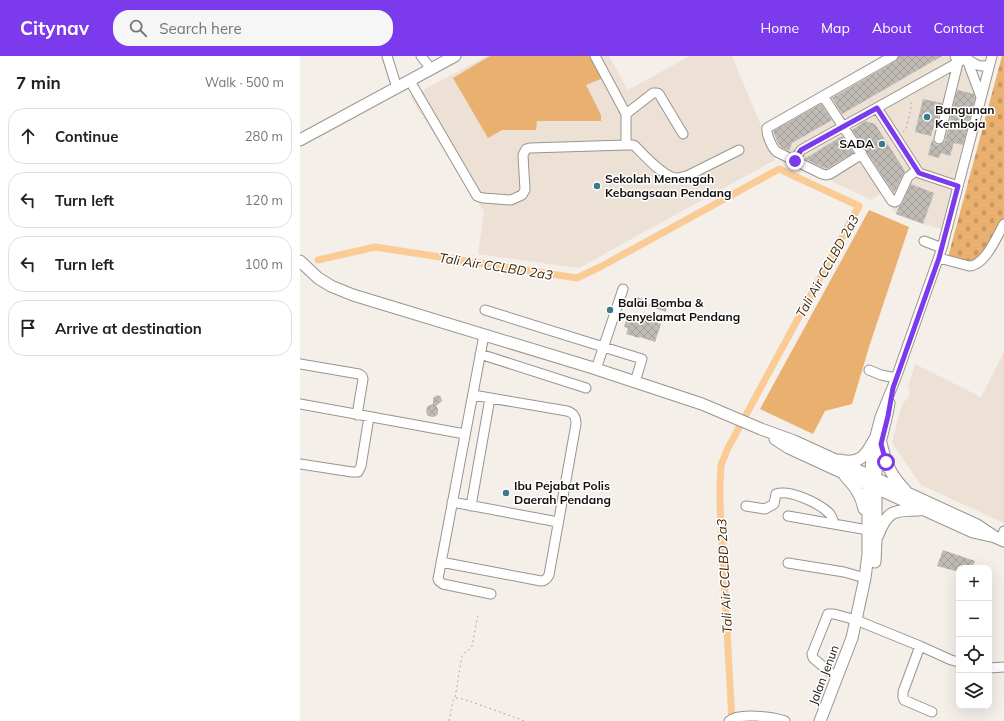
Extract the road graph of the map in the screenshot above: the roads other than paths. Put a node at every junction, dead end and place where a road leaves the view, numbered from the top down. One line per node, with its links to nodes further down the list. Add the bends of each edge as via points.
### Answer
1 (387, 56): 11 (street)
2 (421, 56): 8 (street)
3 (455, 56): 8 (main road)
4 (595, 56): 15 (street)
5 (893, 56): 12 (street)
6 (963, 60): 7 (street, via 984,67); 10 (street); 13 (street); 14 (street); 18 (street)
7 (991, 60): 10 (street)
8 (430, 69): 9 (main road)
9 (410, 81): 11 (main road); 20 (street, via 477,196 483,198 511,200 522,195 525,190 523,155 526,149)
10 (984, 85): 13 (street)
11 (397, 88): 19 (main road)
12 (823, 96): 16 (street); 23 (street, via 766,130 775,151)
13 (981, 97): 25 (street)
14 (877, 108): 16 (street); 24 (street)
15 (626, 114): 17 (street, via 653,93 660,94); 20 (street)
16 (844, 127): 22 (street); 23 (street, via 801,150)
17 (683, 134)
18 (939, 139)
19 (300, 140)
20 (626, 145): 21 (street, via 636,146 658,168 670,177 678,178)
21 (739, 150)
22 (862, 154): 23 (street, via 828,174 822,174); 24 (street, via 894,202 898,200 908,177)
23 (795, 161)
24 (917, 170): 25 (street)
25 (958, 186): 28 (street)
26 (1004, 224): 29 (street, via 985,257 973,266)
27 (924, 241): 28 (street)
28 (942, 248): 29 (street)
29 (939, 258): 39 (street)
30 (300, 261): 33 (main road, via 318,278 353,295)
31 (623, 289): 34 (street)
32 (485, 310): 34 (street)
33 (484, 335): 35 (street); 37 (main road)
34 (604, 348): 37 (street); 40 (street, via 642,359)
35 (480, 354): 41 (street); 42 (street)
36 (300, 364): 45 (street, via 362,376)
37 (596, 369): 40 (main road)
38 (869, 370): 39 (street)
39 (896, 378): 49 (street, via 888,416)
40 (635, 382): 47 (main road, via 702,404)
41 (586, 388)
42 (473, 395): 43 (street); 48 (street)
43 (490, 398): 56 (street); 60 (street, via 567,411 575,416 576,424)
44 (300, 404): 45 (street)
45 (357, 414): 46 (street)
46 (370, 417): 48 (street); 51 (street, via 358,472)
47 (757, 428): 50 (main road); 52 (main road, via 789,448)
48 (465, 434): 55 (street)
49 (878, 442): 50 (main road, via 854,461 847,462); 53 (street); 54 (main road, via 888,468)
50 (828, 457): 53 (main road)
51 (300, 464)
52 (842, 473): 53 (main road); 62 (main road, via 860,496)
53 (872, 482): 54 (main road); 58 (main road); 62 (main road); 64 (main road)
54 (910, 494): 63 (main road)
55 (452, 502): 56 (street); 65 (street)
56 (472, 506): 60 (street)
57 (746, 506): 61 (street, via 765,509 774,504 776,494 783,492 818,504 830,514)
58 (924, 510): 63 (main road, via 973,532); 64 (main road, via 891,513 883,523)
59 (788, 516): 61 (street)
60 (558, 522): 65 (street, via 549,575 545,581)
61 (834, 524): 62 (street)
62 (868, 526): 67 (main road)
63 (1001, 537)
64 (876, 540): 69 (main road, via 872,578)
65 (441, 562): 68 (street, via 438,577 441,583)
66 (788, 563): 67 (street)
67 (865, 578): 69 (main road)
68 (491, 594)
69 (858, 621): 70 (street); 74 (main road, Jalan Jenun, via 857,630); 74 (street, via 828,614 812,654 813,658)
70 (920, 646): 71 (street); 75 (street, via 903,697 904,700)
71 (956, 661)
72 (1004, 667): 73 (street)
73 (992, 668)
74 (836, 678): 78 (main road, Jalan Jenun)
75 (932, 712)
76 (731, 719): 77 (street, via 742,716 769,717)
77 (785, 721)
78 (820, 721)

